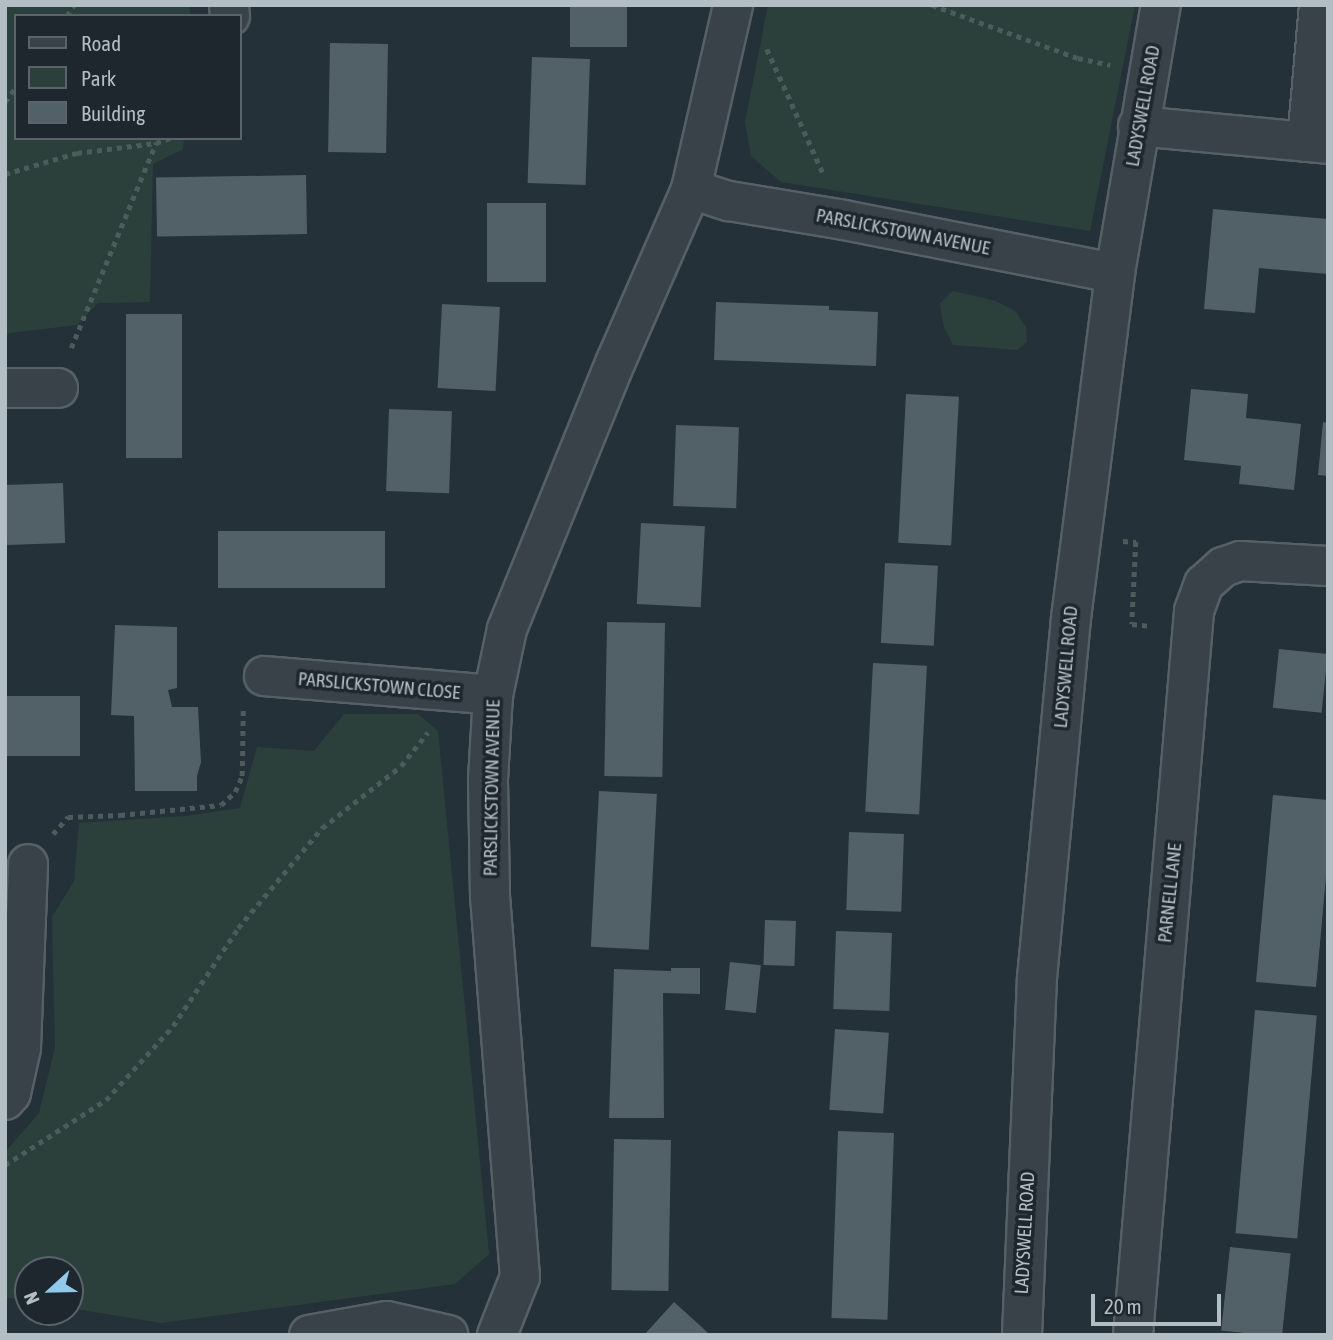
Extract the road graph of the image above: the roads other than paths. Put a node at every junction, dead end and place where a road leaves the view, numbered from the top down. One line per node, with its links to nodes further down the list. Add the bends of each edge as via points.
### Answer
1 (733, 5): 6 (street, PARSLICKSTOWN AVENUE)
2 (1161, 5): 4 (street, LADYSWELL ROAD)
3 (1320, 5): 5 (street)
4 (1138, 126): 5 (street); 7 (street, LADYSWELL ROAD)
5 (1318, 143)
6 (691, 189): 7 (street, PARSLICKSTOWN AVENUE, via 729,201); 12 (street, PARSLICKSTOWN AVENUE)
7 (1115, 273): 18 (street, LADYSWELL ROAD, via 1081,537 1037,978)
8 (5, 388): 9 (street)
9 (58, 388)
10 (1328, 566): 19 (street, PARNELL LANE, via 1240,561 1223,567 1204,584 1194,611)
11 (264, 676): 12 (street, PARSLICKSTOWN CLOSE)
12 (476, 694): 17 (street, PARSLICKSTOWN AVENUE, via 488,779 490,895 520,1277)
13 (28, 864): 14 (street, via 21,1048 11,1093)
14 (5, 1100)
15 (309, 1335): 16 (street, via 387,1321)
16 (448, 1335)
17 (497, 1335)
18 (1022, 1335)
19 (1133, 1335)

